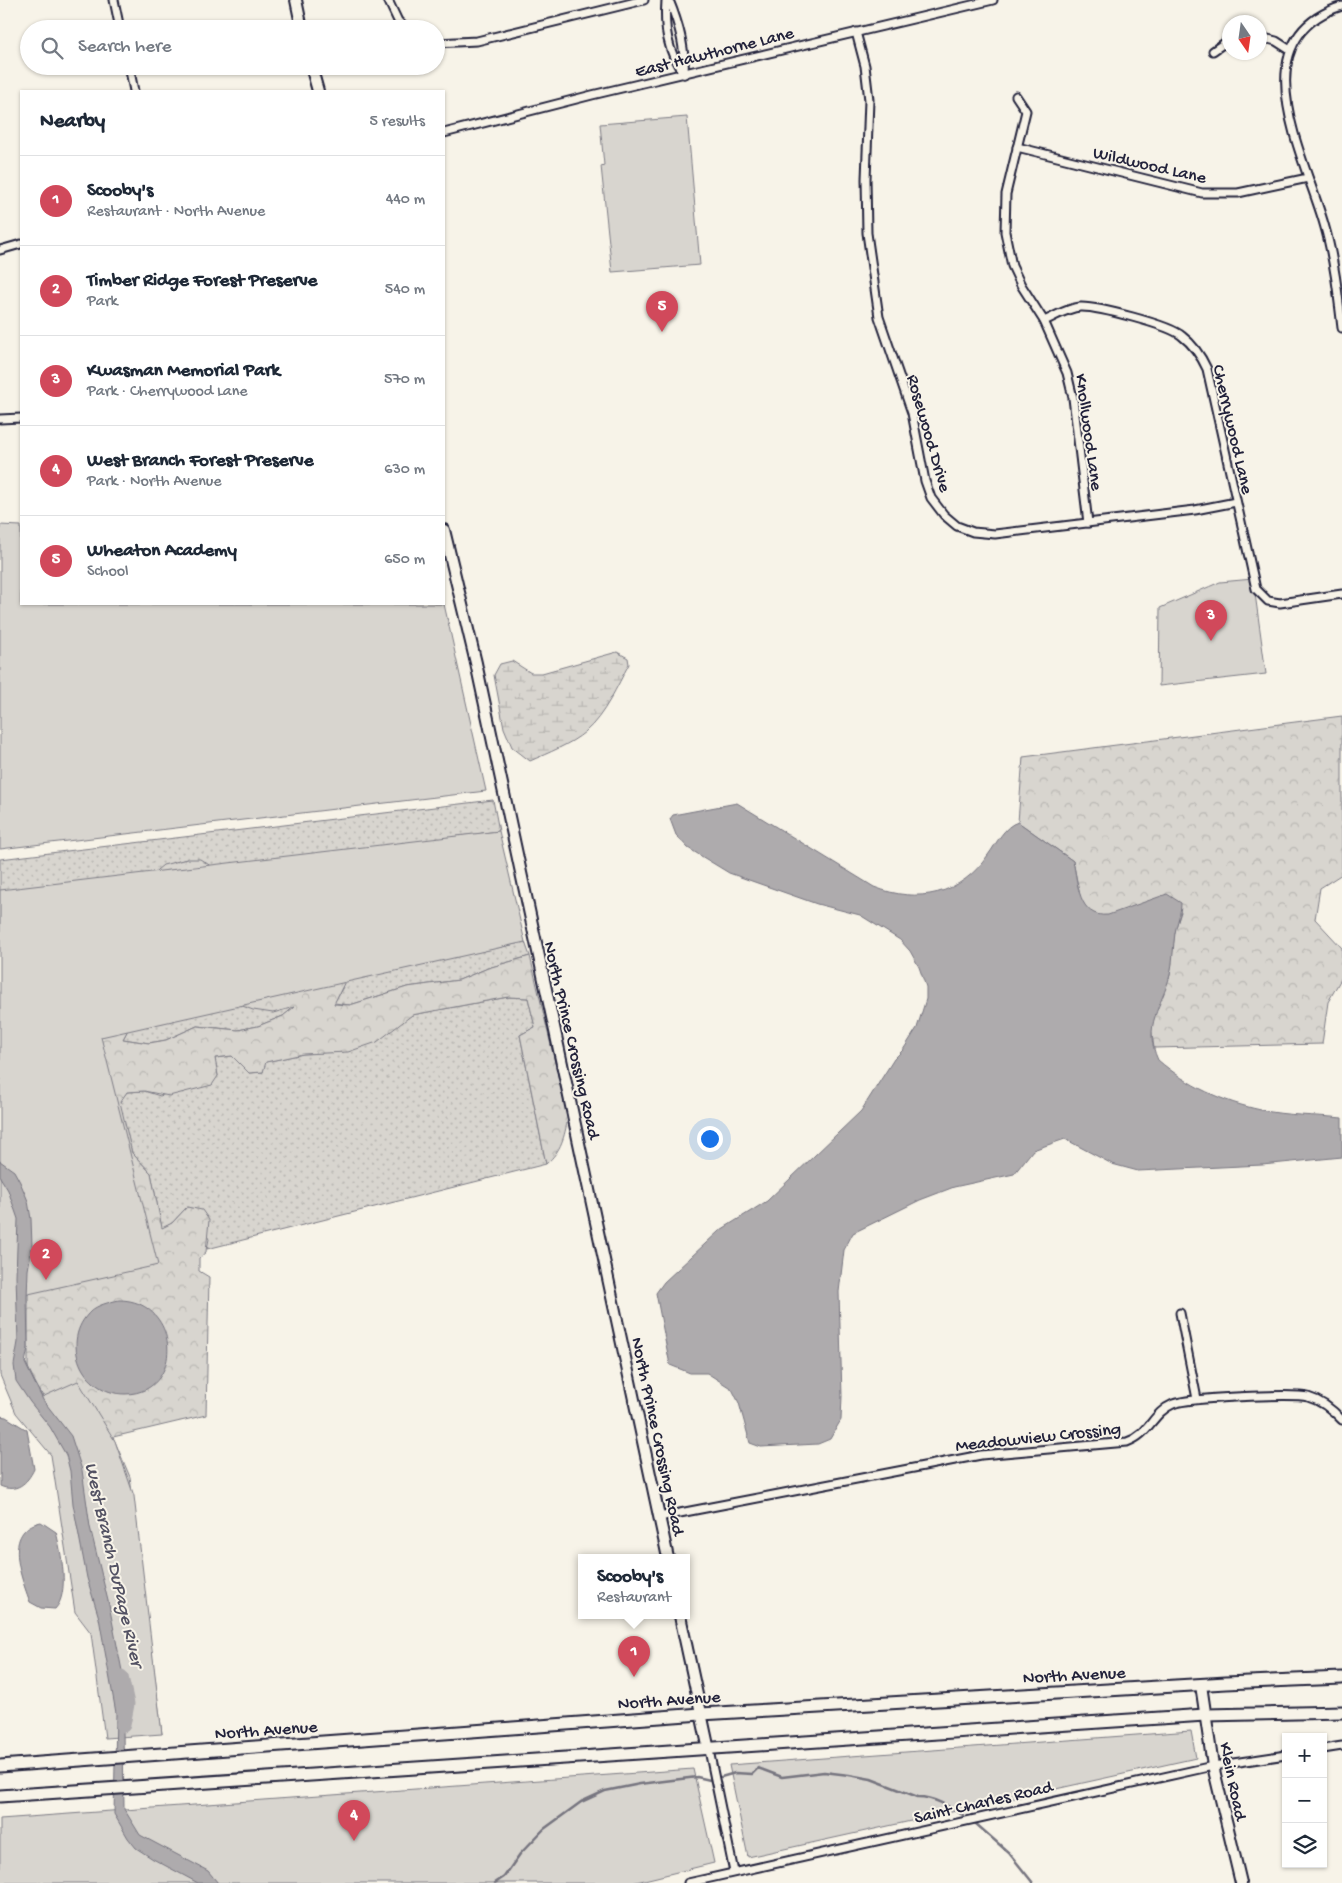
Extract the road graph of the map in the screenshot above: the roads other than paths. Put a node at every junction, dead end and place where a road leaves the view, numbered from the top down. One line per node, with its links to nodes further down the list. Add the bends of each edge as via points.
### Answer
1 (114, 0): 8 (street)
2 (296, 0): 9 (street)
3 (388, 0): 10 (street)
4 (644, 0): 13 (street, via 477,41)
5 (667, 0): 17 (street, via 677,18 686,56); 17 (street, via 664,21 673,60)
6 (993, 0): 11 (street, East Hawthorne Lane)
7 (1342, 6): 15 (street, via 1318,17)
8 (118, 20)
9 (300, 20)
10 (398, 20)
11 (856, 32): 17 (street, East Hawthorne Lane); 33 (street, Rosewood Drive, via 869,100 866,212 872,284 885,338 912,412 931,498 956,526 984,534)
12 (1267, 39): 15 (street)
13 (445, 43)
14 (1222, 45): 16 (street)
15 (1290, 50): 25 (street, via 1285,92)
16 (1213, 51)
17 (684, 74): 23 (street, East Hawthorne Lane)
18 (131, 75): 20 (street)
19 (314, 75): 21 (street)
20 (134, 90)
21 (318, 90)
22 (1016, 96): 24 (street, Knollwood Lane, via 1026,111)
23 (445, 133)
24 (1016, 147): 25 (street, Wildwood Lane, via 1202,193 1238,192); 28 (street, Knollwood Lane, via 1004,204 1008,250 1021,285)
25 (1308, 178): 29 (street, via 1330,243)
26 (20, 244): 27 (street)
27 (0, 250)
28 (1044, 321): 32 (street, Cherrywood Lane, via 1072,308 1088,308 1181,334 1194,347 1206,370); 33 (street, Knollwood Lane, via 1062,357 1071,387)
29 (1342, 328)
30 (20, 418): 31 (street)
31 (0, 419)
32 (1236, 502): 33 (street, Rosewood Drive); 35 (street, Cherrywood Lane, via 1254,584 1264,598 1280,602)
33 (1088, 523)
34 (445, 534): 39 (street, North Prince Crossing Road, via 476,663)
35 (1342, 594)
36 (1180, 1312): 37 (street)
37 (1197, 1399): 38 (street, Meadowview Crossing, via 1304,1396 1322,1402); 39 (street, Meadowview Crossing, via 1175,1403 1161,1410 1143,1434 1127,1442 982,1455)
38 (1342, 1420)
39 (659, 1518): 40 (street, North Prince Crossing Road)
40 (667, 1554)
41 (681, 1619): 45 (street)
42 (1342, 1678): 43 (main road, North Avenue)
43 (1201, 1685): 45 (main road, North Avenue); 46 (street, Klein Road)
44 (1342, 1712): 46 (main road)
45 (701, 1714): 49 (street); 51 (main road, North Avenue)
46 (1205, 1715): 49 (main road); 52 (street, Klein Road)
47 (1342, 1746): 48 (street)
48 (1327, 1748)
49 (709, 1750): 53 (main road); 54 (street)
50 (1282, 1755): 52 (street, Saint Charles Road)
51 (0, 1766)
52 (1213, 1766): 54 (street, Saint Charles Road); 56 (street, Klein Road)
53 (0, 1796)
54 (734, 1872): 55 (street, Saint Charles Road)
55 (688, 1883)
56 (1241, 1883)

